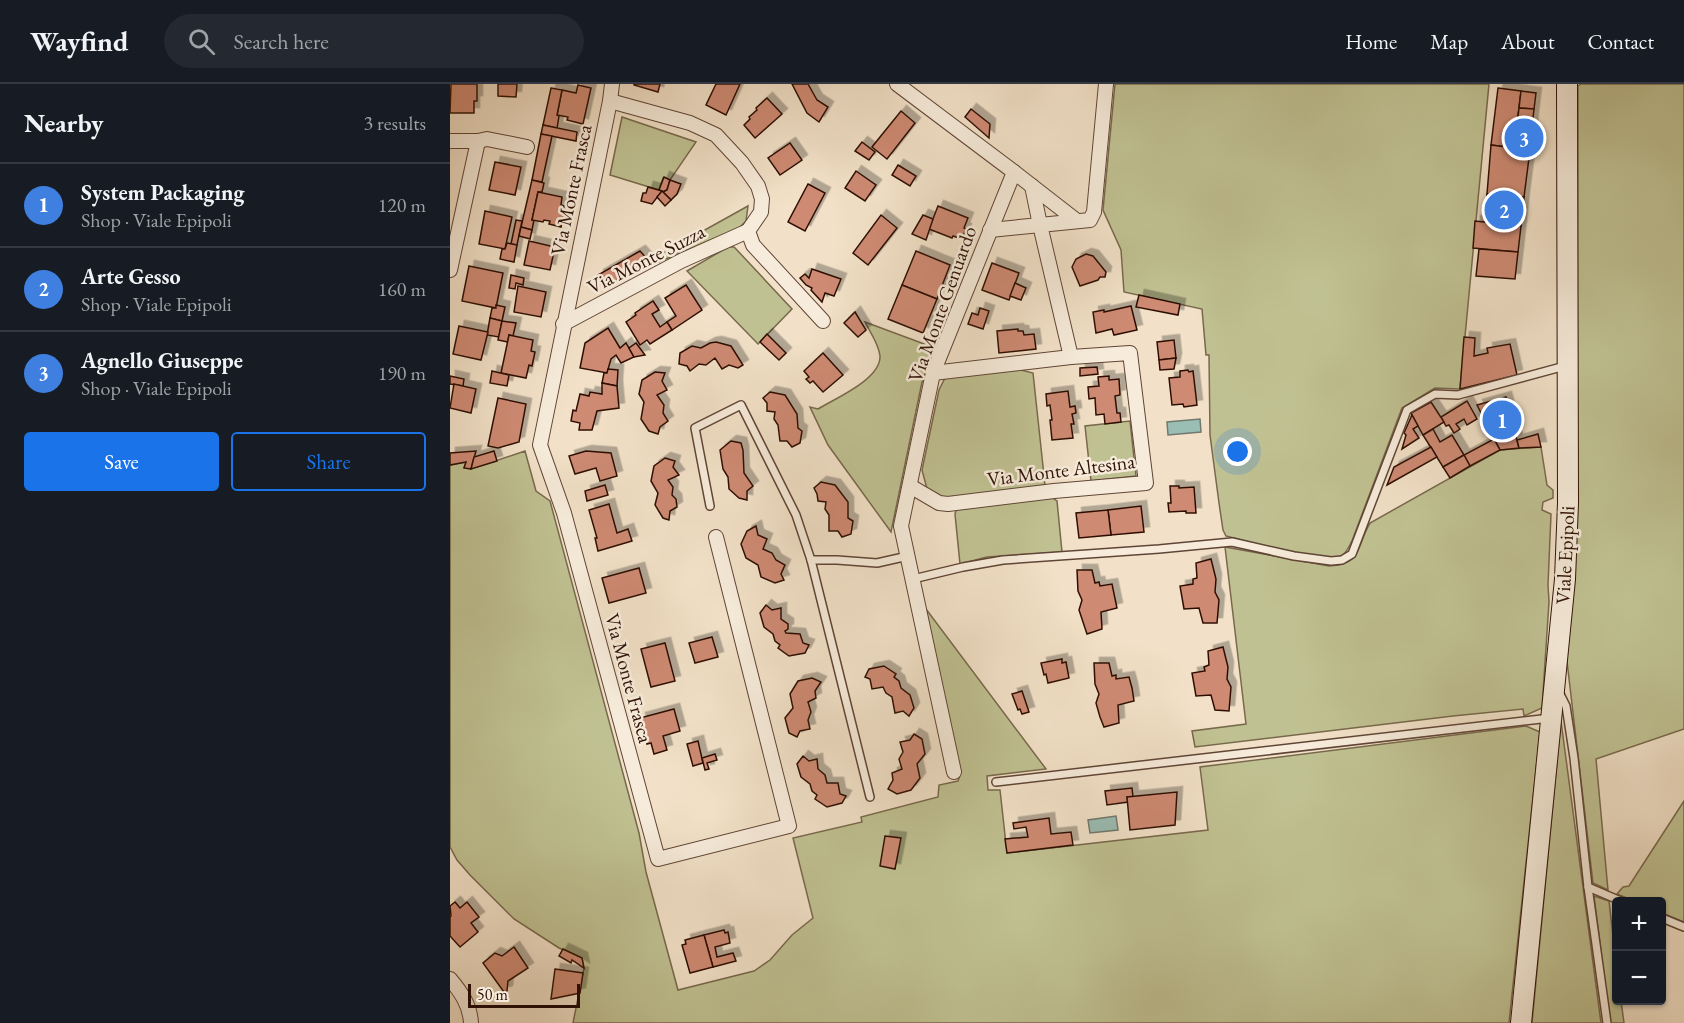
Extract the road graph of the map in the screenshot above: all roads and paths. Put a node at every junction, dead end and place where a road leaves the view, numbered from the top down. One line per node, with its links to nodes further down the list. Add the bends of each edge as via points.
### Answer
1 (612, 84): 5 (street, Via Monte Frasca)
2 (897, 84): 9 (street)
3 (1106, 84): 11 (street, via 1094,212 1089,220)
4 (1567, 84): 19 (main road, Viale Epipoli)
5 (610, 101): 14 (street, via 690,123 716,135 758,186 761,212); 17 (street, Via Monte Frasca)
6 (450, 141): 7 (street)
7 (478, 141): 8 (street, via 487,139); 15 (street)
8 (527, 147)
9 (1014, 172): 10 (street); 13 (street, Via Monte Genuardo)
10 (1032, 186): 11 (street); 12 (street)
11 (1077, 221): 12 (street)
12 (1040, 225): 13 (street); 18 (street)
13 (990, 230): 20 (street, Via Monte Genuardo)
14 (748, 231): 16 (street, via 753,245); 17 (street, Via Monte Suzza, via 681,261)
15 (450, 270)
16 (823, 321)
17 (563, 324): 23 (street, Via Monte Frasca, via 540,445 564,513 657,859 789,826)
18 (1071, 357): 20 (street); 21 (street, Via Monte Altesina, via 1130,353 1146,483 948,504)
19 (1566, 365): 26 (lane, via 1458,394 1435,394 1407,410 1352,554 1342,560 1294,556 1232,542 1003,560); 27 (main road, Viale Epipoli, via 1568,503)
20 (933, 373): 21 (street, Via Monte Genuardo)
21 (910, 486): 24 (street, Via Monte Genuardo, via 901,526)
22 (710, 506): 25 (lane, via 695,428 741,405 796,515)
23 (716, 537)
24 (908, 556): 25 (lane, via 877,563); 26 (street, Via Monte Genuardo)
25 (811, 561): 31 (lane)
26 (913, 579): 29 (street, Via Monte Genuardo)
27 (1555, 685): 28 (main road, Viale Epipoli); 32 (lane, via 1566,706)
28 (1552, 718): 30 (lane); 38 (main road, Viale Epipoli)
29 (954, 772)
30 (996, 782)
31 (870, 797)
32 (1588, 887): 33 (lane); 39 (lane)
33 (1612, 897)
34 (1666, 920): 35 (lane)
35 (1684, 927)
36 (450, 979): 37 (street, via 461,993)
37 (471, 1023)
38 (1521, 1023)
39 (1606, 1023)

